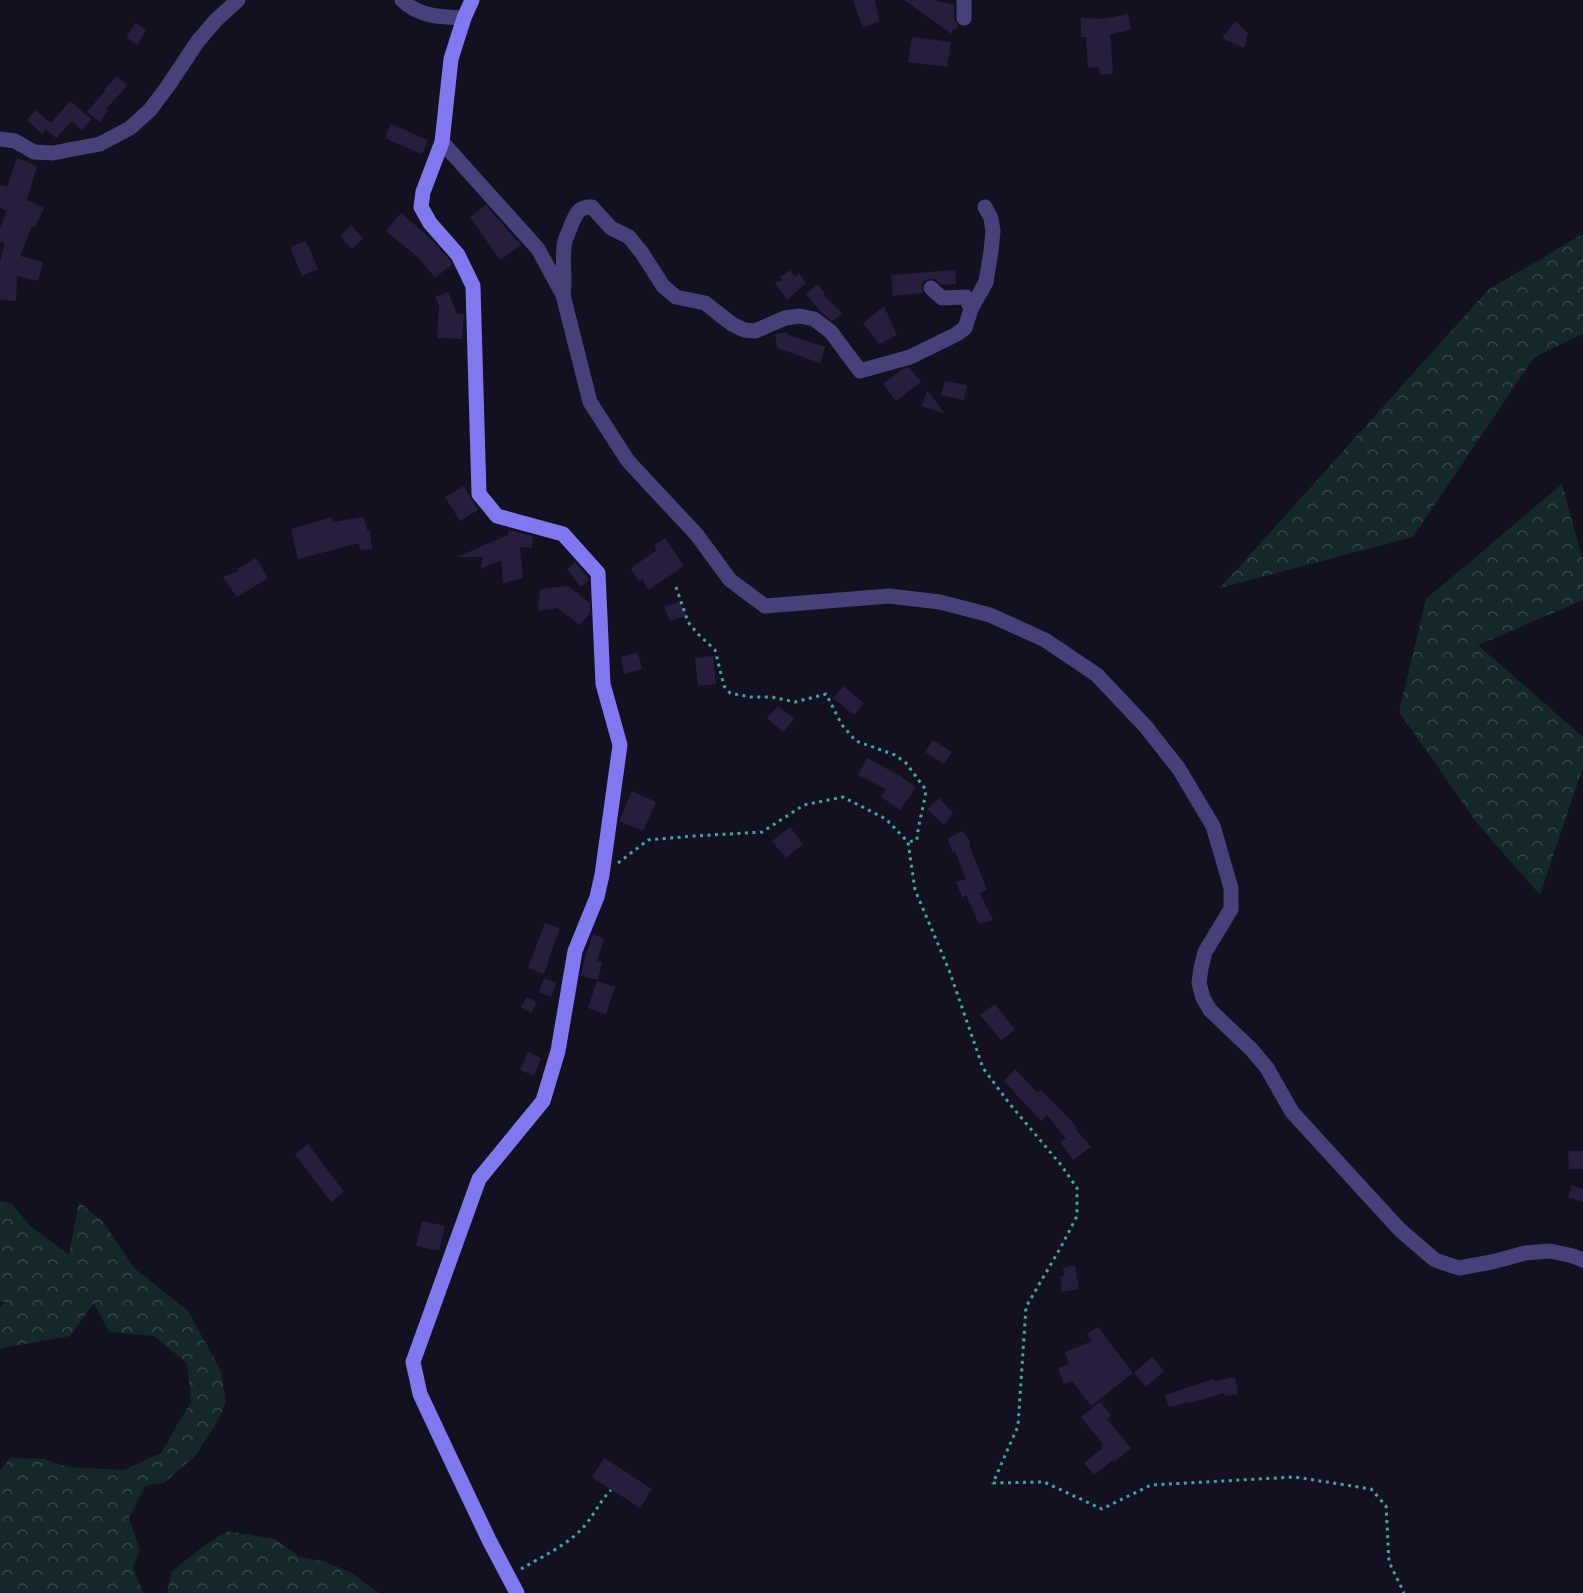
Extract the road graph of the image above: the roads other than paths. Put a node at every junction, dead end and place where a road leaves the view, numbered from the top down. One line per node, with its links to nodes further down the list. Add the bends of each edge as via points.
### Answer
1 (238, 0): 7 (street, via 198,41 150,110 130,128 100,144 53,153 34,152)
2 (402, 0): 5 (street, via 421,13)
3 (472, 0): 5 (main road)
4 (964, 0): 6 (street)
5 (464, 18): 8 (main road, via 451,59)
6 (964, 18)
7 (0, 138)
8 (442, 142): 11 (street, via 538,249); 14 (main road, via 421,207 458,255 472,286 479,495 497,516 564,534 598,573 603,684 620,745 602,875 575,951 558,1051 543,1101 479,1179 413,1362 420,1394)
9 (985, 207): 12 (street, via 991,218 992,251 986,282)
10 (931, 288): 12 (street, via 942,298 966,297)
11 (563, 295): 12 (street, via 565,240 577,211 584,206 592,207 611,228 629,237 663,286 676,297 705,303 744,330 755,331 785,318 814,319 831,332 860,371 910,357 955,335 965,328); 13 (street, via 590,402 628,461 697,535 730,580 765,606 889,596 940,602 990,615 1045,640 1097,675 1146,727 1179,769 1213,826 1231,888 1231,909 1205,952 1199,983 1203,998 1267,1068 1292,1112 1400,1230 1435,1260 1460,1268 1550,1251)
12 (971, 309)
13 (1583, 1260)
14 (517, 1593)

